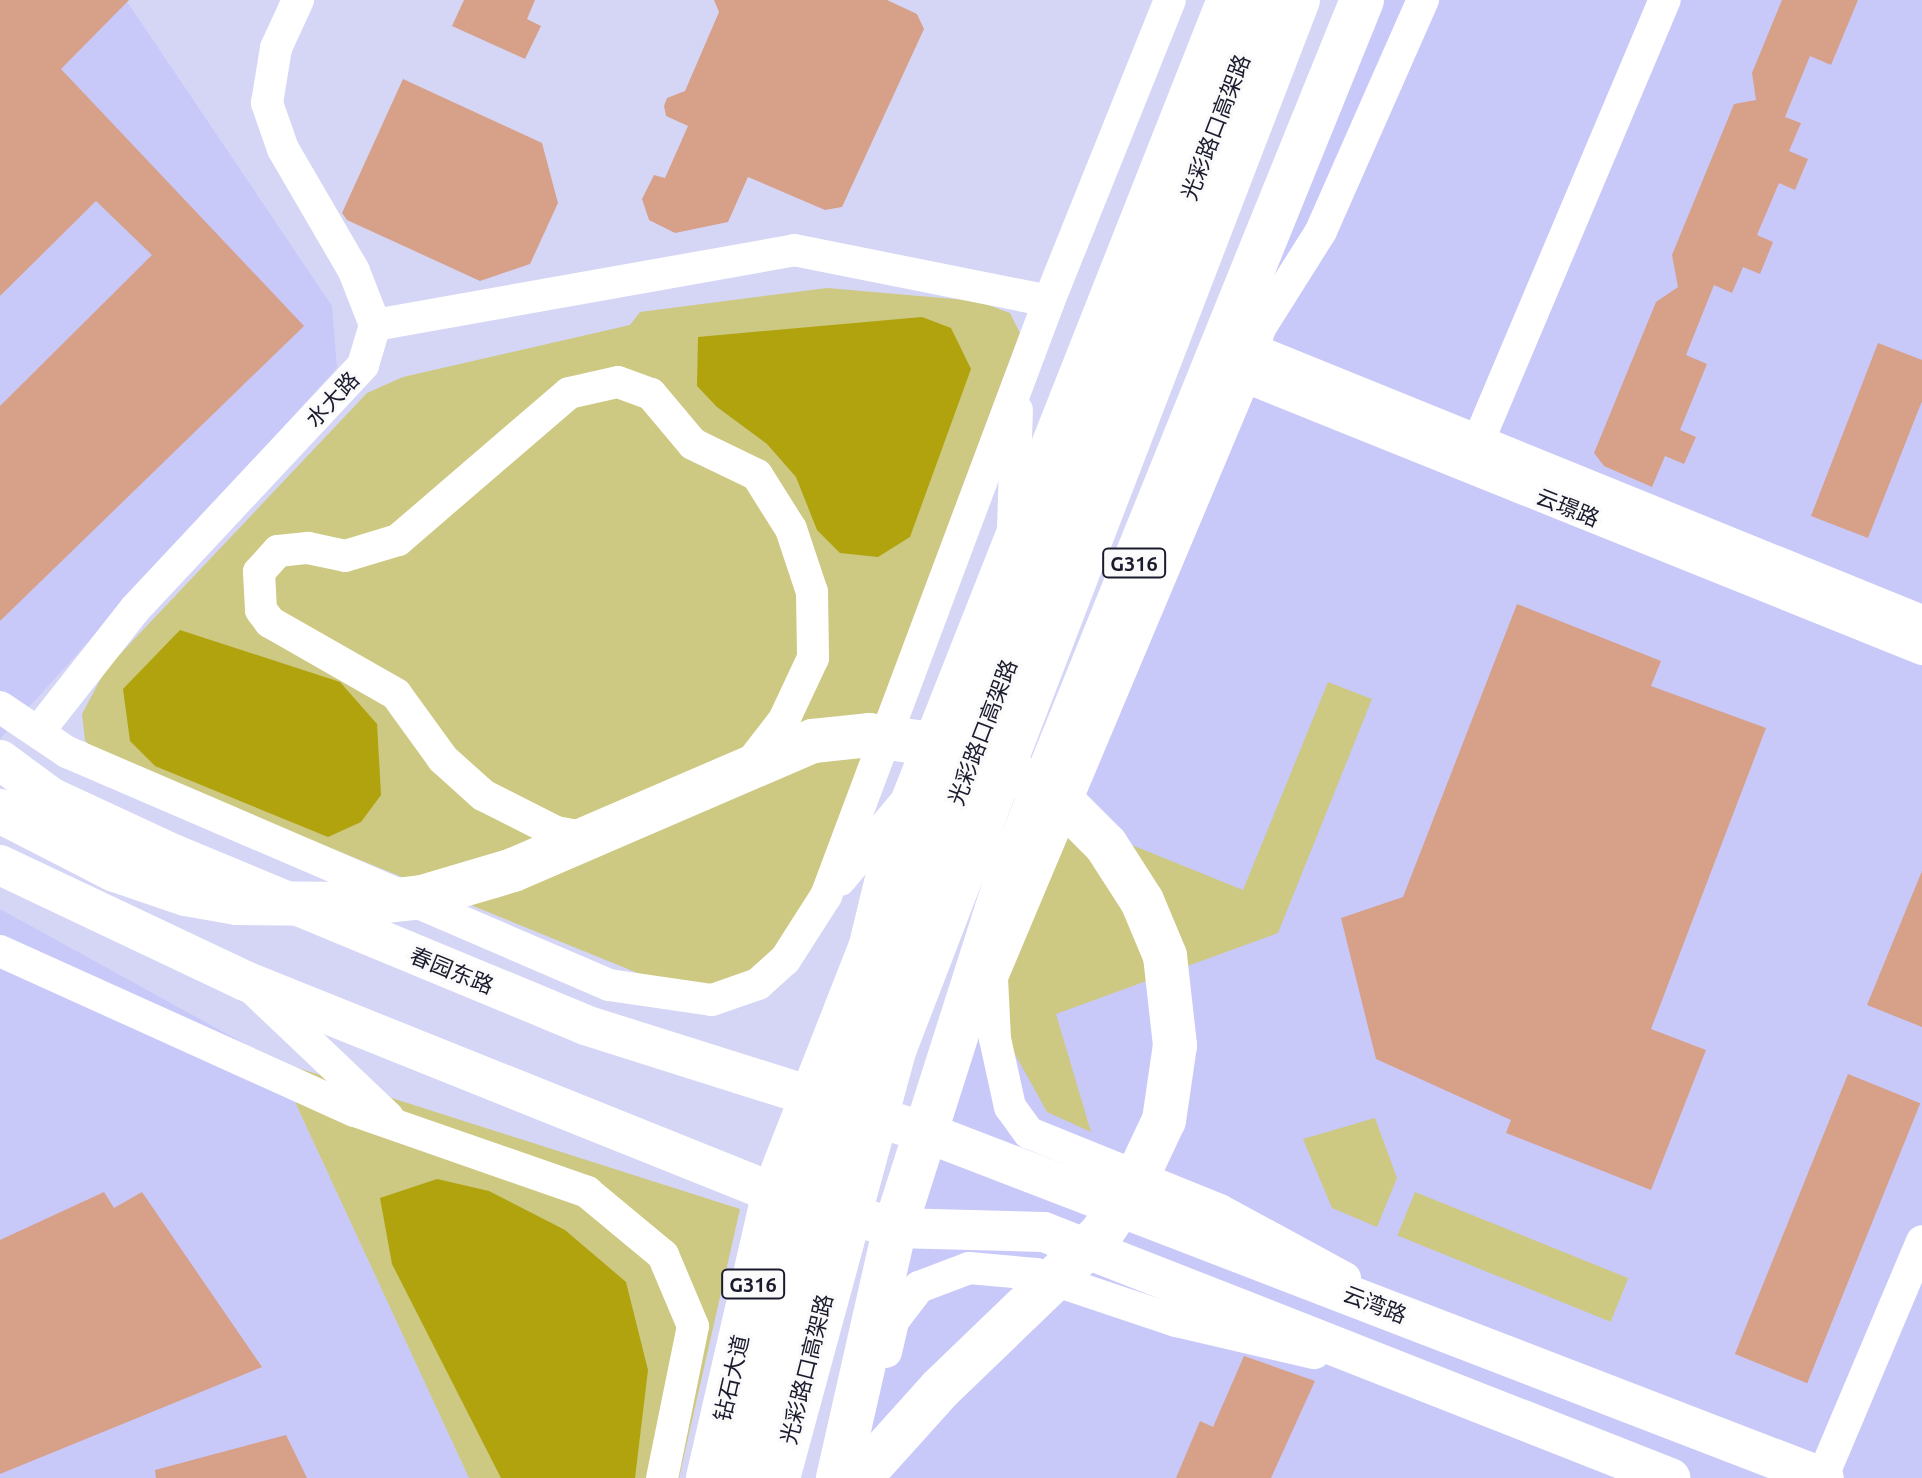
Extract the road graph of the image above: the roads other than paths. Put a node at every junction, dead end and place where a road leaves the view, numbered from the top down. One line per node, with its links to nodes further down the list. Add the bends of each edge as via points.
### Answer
1 (298, 0): 10 (street, via 276,48 267,103 283,149 354,271)
2 (1170, 0): 9 (street)
3 (1229, 0): 14 (highway, G316)
4 (1264, 0): 39 (highway, 光彩路口高架路, via 866,1035 789,1289)
5 (1298, 0): 40 (highway, 光彩路口高架路, via 895,1048)
6 (1362, 0): 11 (highway, G316, via 1294,173)
7 (1423, 0): 11 (street, via 1321,231)
8 (1665, 0): 13 (street)
9 (1049, 301): 10 (street, via 794,250); 12 (street)
10 (375, 325): 18 (street, 水大路, via 363,365 135,609)
11 (1240, 352): 13 (street, 云璟路); 16 (street, 云璟路); 31 (highway, G316, via 1007,877); 35 (street, via 992,977 995,1039 1010,1107 1029,1133 1220,1210)
12 (1018, 383): 14 (street); 26 (street)
13 (1478, 442): 15 (street, 云璟路)
14 (1013, 548): 21 (highway, G316)
15 (1922, 621)
16 (1922, 649)
17 (0, 707): 18 (street)
18 (38, 732): 26 (street, via 67,752 609,985 712,1000 758,984 785,960)
19 (746, 769): 24 (street, via 784,720 813,658 812,592 791,529 757,475 693,444 651,394 618,382 569,393 398,540 345,556 308,548 278,551 259,572 261,610 270,622 396,694 443,759 483,795 556,832)
20 (4, 772): 22 (main road, 春园东路)
21 (918, 788): 26 (street); 29 (highway, G316, via 895,846 871,945)
22 (52, 798): 25 (main road); 29 (main road, 春园东路, via 187,860 585,1025)
23 (0, 811): 42 (highway, via 90,859 186,894 237,903 360,904 422,897 513,870 813,741 869,735 923,743 989,763 1053,792 1106,845 1142,901 1165,956 1175,1045 1164,1120 1132,1188 1101,1234 940,1389)
24 (589, 838)
25 (0, 866): 28 (main road)
26 (826, 896)
27 (0, 951): 30 (street)
28 (245, 981): 30 (street); 32 (main road)
29 (810, 1094): 31 (main road, 春园东路); 32 (highway, 钻石大道 / G316)
30 (398, 1126): 37 (street, via 587,1192 663,1255 693,1326)
31 (925, 1132): 33 (highway, G316); 35 (main road, 云湾路)
32 (774, 1193): 33 (main road); 38 (highway, 钻石大道 / G316)
33 (895, 1228): 36 (main road, via 1044,1232); 41 (highway, G316)
34 (1922, 1241): 44 (street)
35 (1436, 1328): 44 (main road, 云湾路)
36 (1415, 1376): 42 (street, via 1176,1321 1036,1274 969,1268 919,1287 893,1321); 43 (main road)
37 (662, 1478)
38 (708, 1478)
39 (741, 1478)
40 (778, 1478)
41 (838, 1478)
42 (860, 1478)
43 (1670, 1478)
44 (1823, 1478)

